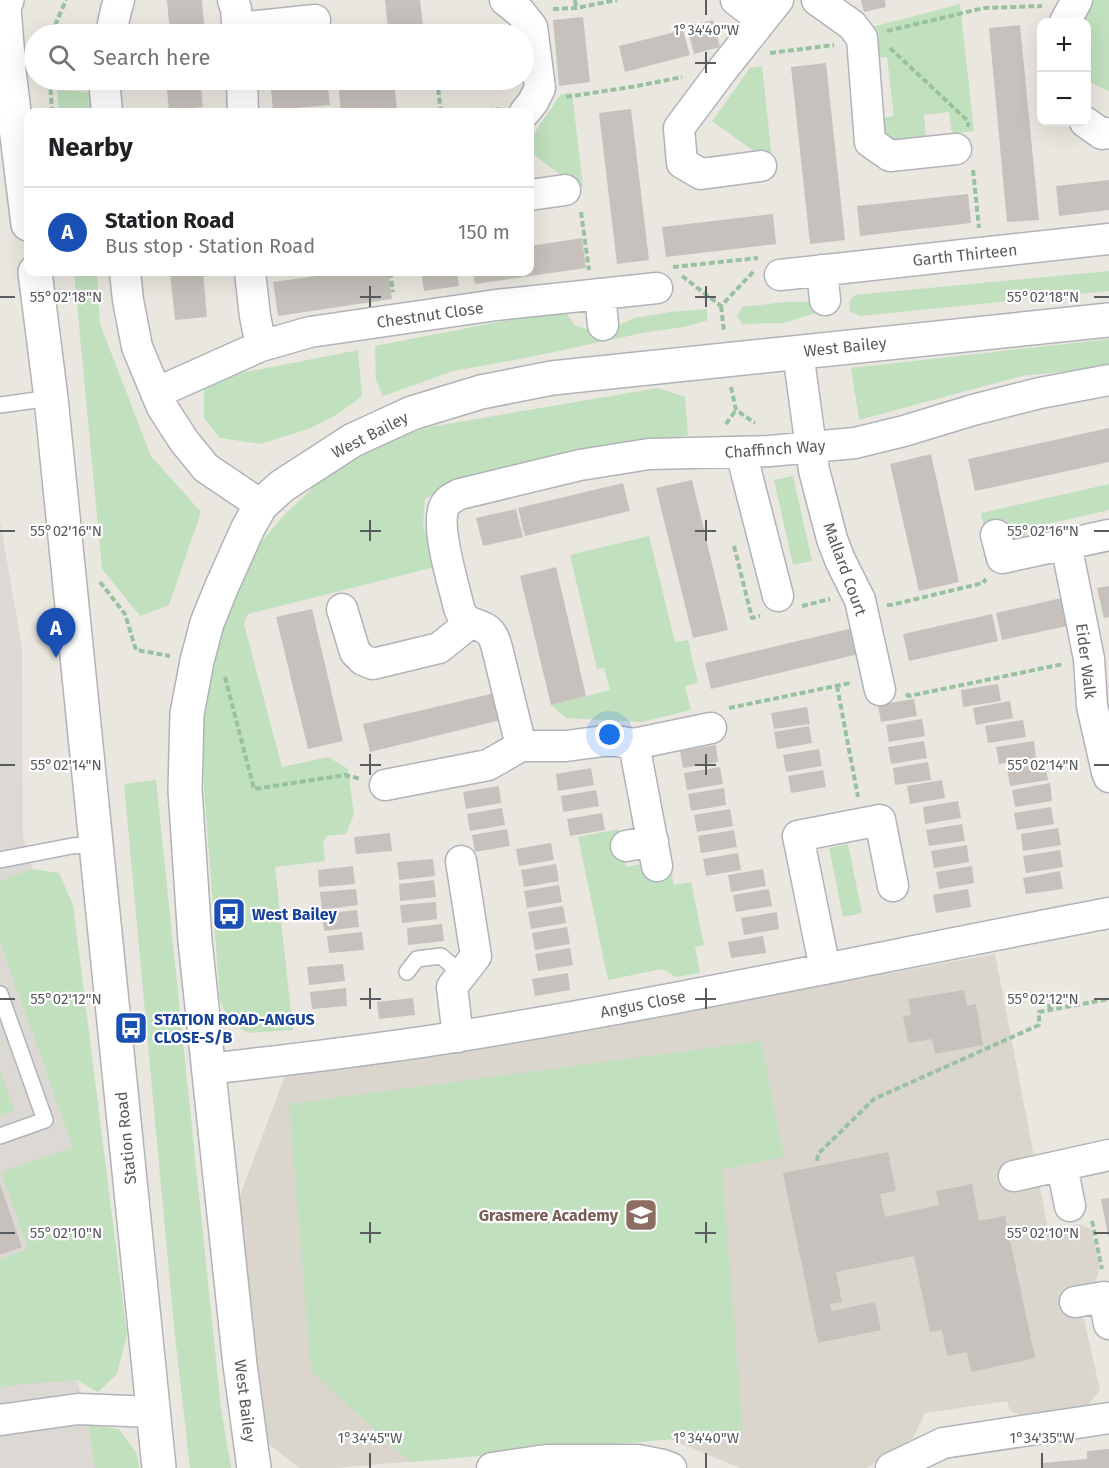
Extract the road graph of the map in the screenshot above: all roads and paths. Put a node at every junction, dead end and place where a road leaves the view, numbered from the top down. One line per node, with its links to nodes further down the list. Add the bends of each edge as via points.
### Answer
1 (66, 0): 16 (path)
2 (119, 0): 17 (street)
3 (575, 0): 11 (path)
4 (616, 0): 11 (path)
5 (736, 0): 12 (street)
6 (817, 0): 19 (street, via 852,25)
7 (1018, 0): 10 (path)
8 (3, 3): 37 (street)
9 (512, 6): 11 (path); 18 (street)
10 (1014, 6): 13 (path); 19 (path, via 984,8)
11 (576, 8)
12 (770, 10): 22 (street)
13 (1072, 10)
14 (315, 20): 15 (street)
15 (236, 21)
16 (56, 24)
17 (113, 24)
18 (529, 24)
19 (862, 38): 21 (path, via 848,44); 34 (street, via 870,142 890,156)
20 (534, 42): 27 (street, via 540,88)
21 (769, 53)
22 (723, 69): 27 (path); 35 (street, via 679,128 682,163 701,174)
23 (51, 90): 28 (path)
24 (105, 90): 29 (street)
25 (242, 90): 30 (street)
26 (438, 90): 31 (path)
27 (529, 107)
28 (52, 108)
29 (107, 108)
30 (243, 108)
31 (440, 108)
32 (1091, 126): 33 (street, via 1102,134)
33 (1109, 133)
34 (945, 142)
35 (744, 161)
36 (546, 187): 45 (path, via 580,199)
37 (24, 192)
38 (1109, 239): 40 (street, Garth Thirteen)
39 (773, 266): 39 (path, via 721,306 671,267 681,266); 40 (street, Garth Thirteen)
40 (822, 270): 46 (street)
41 (36, 276): 53 (street, Station Road)
42 (125, 276): 52 (street, via 137,347)
43 (250, 276): 49 (street)
44 (657, 288): 45 (street, Chestnut Close)
45 (596, 294): 48 (street); 49 (street, Chestnut Close, via 310,332)
46 (825, 300)
47 (1109, 320): 50 (street, West Bailey)
48 (603, 325)
49 (261, 346): 52 (street, Chestnut Close)
50 (798, 352): 55 (street, Mallard Court); 57 (street, West Bailey, via 552,378 481,392 412,413 353,440 282,486)
51 (1109, 380): 55 (street, Chaffinch Way, via 1040,393 855,443)
52 (156, 393): 57 (street, via 184,441 206,468)
53 (51, 398): 54 (lane); 75 (street, Station Road)
54 (0, 405)
55 (810, 447): 56 (street, Chaffinch Way); 67 (street, Mallard Court, via 832,539 860,600)
56 (741, 452): 62 (street); 64 (street, Chaffinch Way, via 649,454 580,465 449,500 441,519 442,534 459,608)
57 (261, 505): 66 (street, West Bailey, via 222,586)
58 (996, 535): 60 (street, via 1002,558)
59 (1109, 535): 60 (street)
60 (1066, 544): 65 (street, Eider Walk)
61 (99, 581): 66 (path, via 125,614 136,650)
62 (778, 596)
63 (342, 609): 64 (street, via 355,652 373,664 440,648)
64 (470, 623): 71 (street, via 491,633)
65 (1089, 659): 67 (path, via 909,696); 72 (street, Eider Walk, via 1092,706)
66 (197, 661): 73 (path, via 222,666 254,789 345,775); 89 (street, West Bailey, via 187,714 184,790)
67 (879, 683): 68 (path)
68 (837, 686): 69 (path, via 708,713); 74 (path)
69 (711, 728): 70 (street)
70 (634, 744): 71 (street, via 611,740); 76 (street)
71 (521, 746): 73 (street, via 488,765)
72 (1109, 777)
73 (385, 785)
74 (863, 823): 79 (street, via 880,820 874,856); 81 (street, via 798,836)
75 (96, 844): 77 (lane); 98 (street, Station Road)
76 (645, 851)
77 (0, 860)
78 (461, 861): 83 (street, via 476,956)
79 (893, 886)
80 (1109, 913): 81 (street, Angus Close)
81 (825, 969): 88 (street, Angus Close)
82 (407, 972): 83 (lane, via 417,959 441,956)
83 (462, 974): 88 (street, via 452,987)
84 (0, 994): 90 (lane, via 45,1120)
85 (1109, 999): 87 (path)
86 (1049, 1004): 87 (path)
87 (1050, 1010): 92 (path, via 1039,1012 1039,1025 874,1099 818,1154)
88 (458, 1037): 89 (street, Angus Close)
89 (209, 1069): 102 (street, West Bailey)
90 (0, 1136)
91 (1109, 1155): 93 (street)
92 (817, 1161)
93 (1062, 1166): 94 (street); 95 (street)
94 (1014, 1176)
95 (1081, 1213): 97 (path, via 1106,1289)
96 (1075, 1302): 97 (street)
97 (1106, 1310)
98 (153, 1412): 100 (street, via 78,1409); 101 (street, Station Road)
99 (1109, 1418): 105 (street, via 943,1443)
100 (0, 1420)
101 (159, 1468)
102 (254, 1468)
103 (492, 1468): 104 (street, via 546,1460 638,1460)
104 (671, 1468)
105 (891, 1468)

